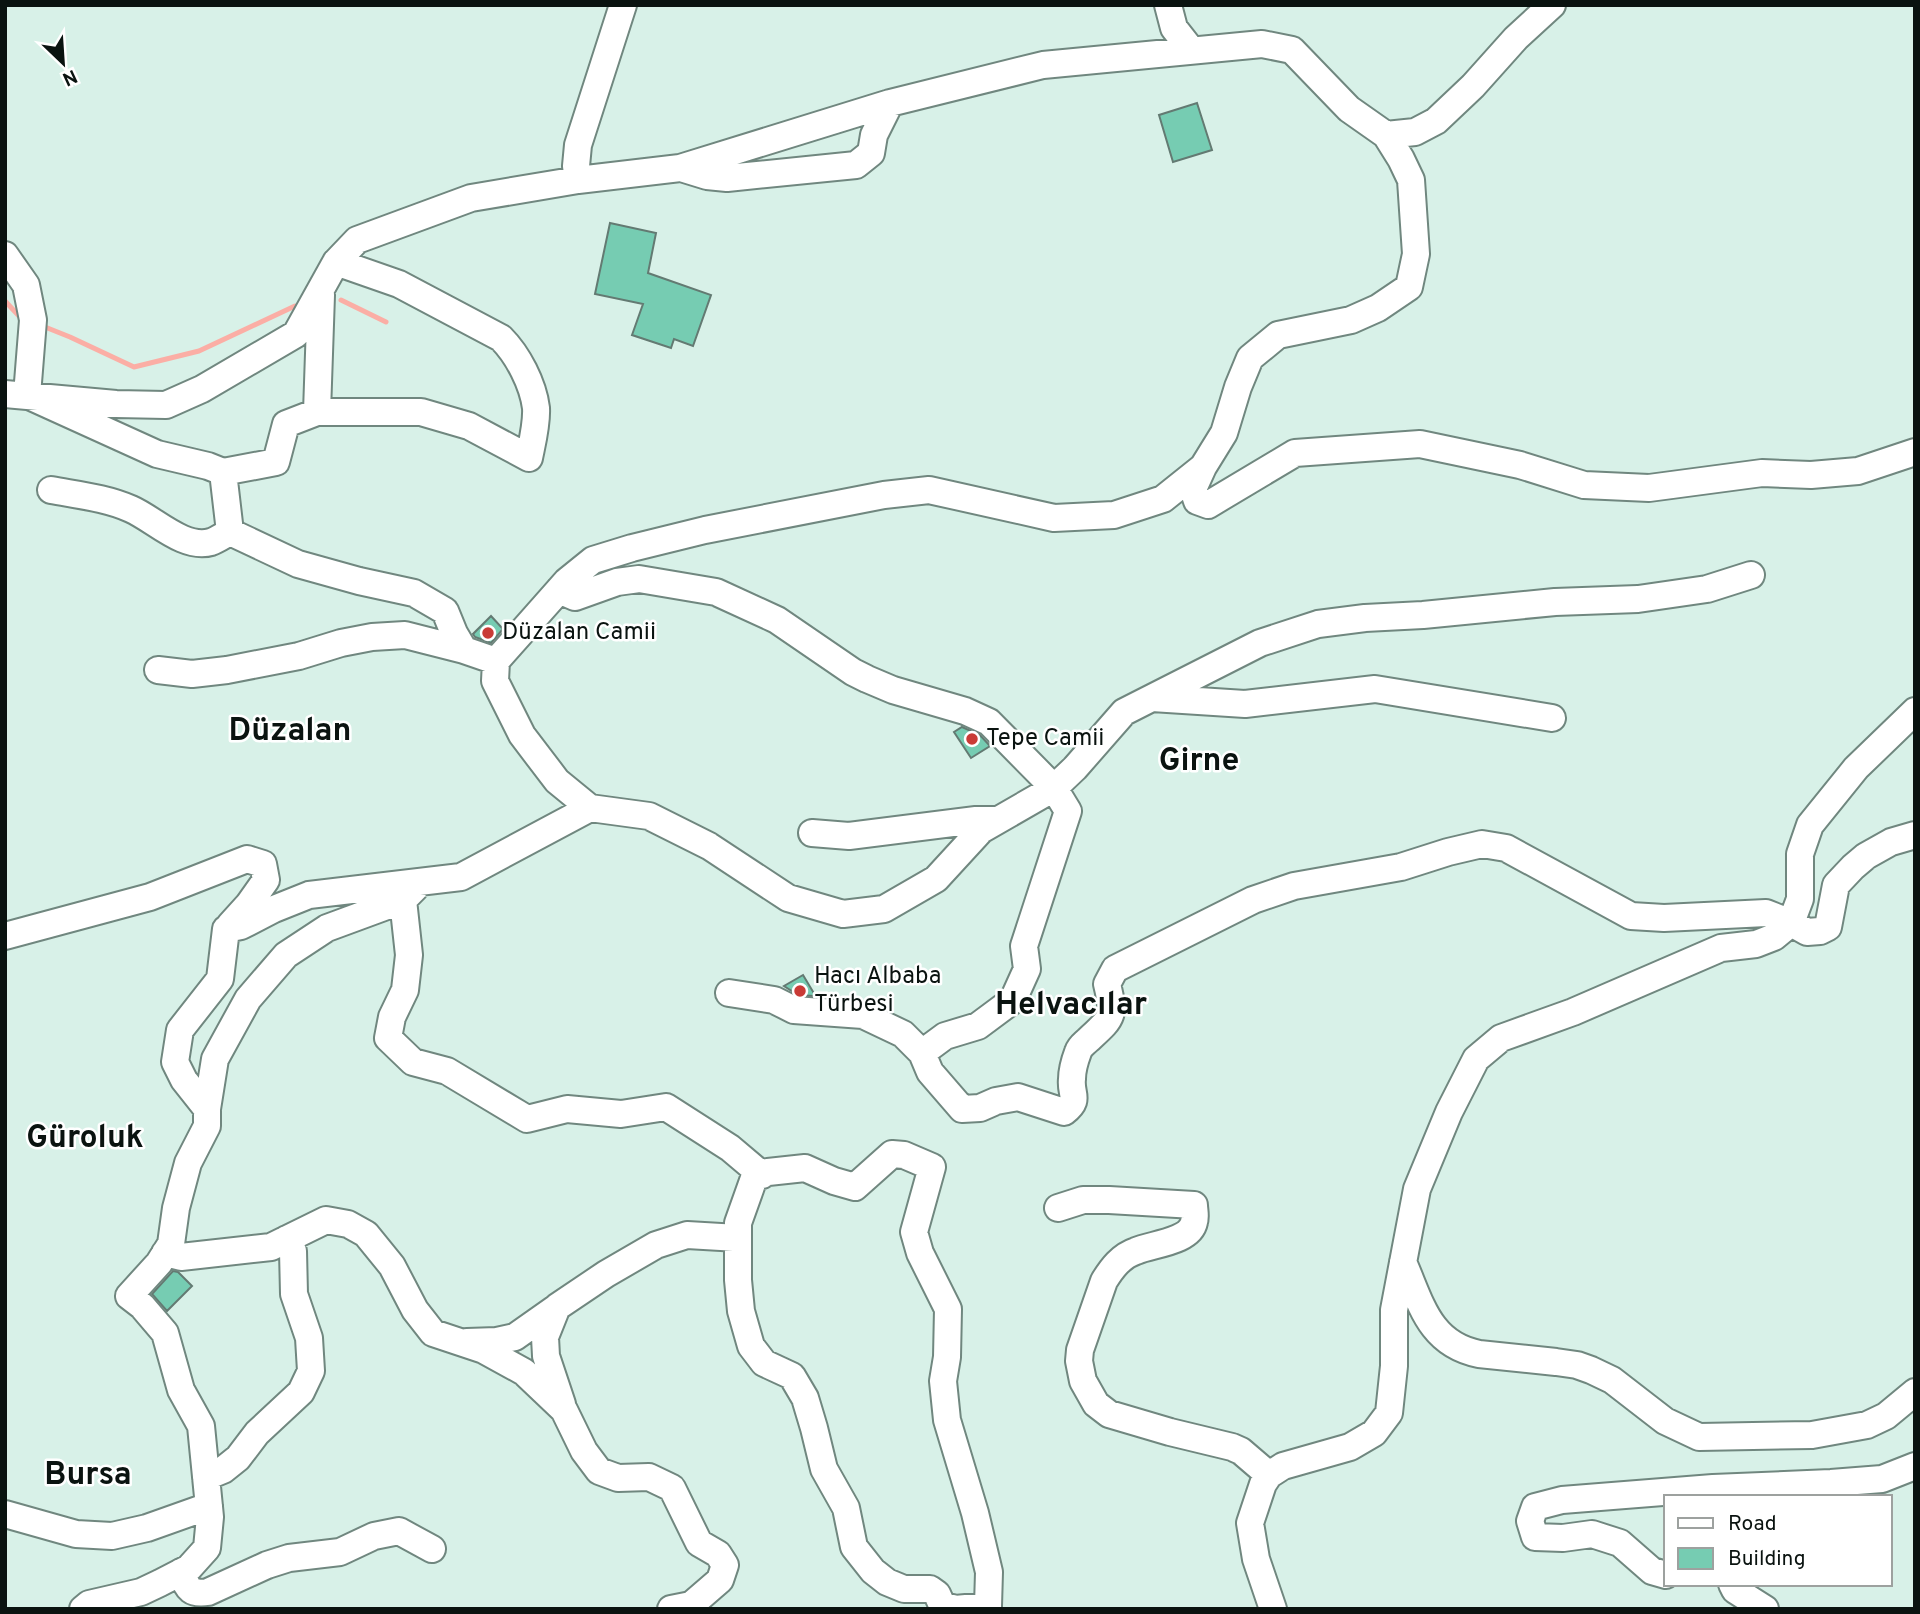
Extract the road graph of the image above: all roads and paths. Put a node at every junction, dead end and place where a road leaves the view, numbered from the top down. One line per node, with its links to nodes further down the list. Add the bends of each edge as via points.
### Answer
1 (623, 5): 8 (street, via 578,145)
2 (1168, 5): 4 (street, via 1174,28)
3 (1552, 5): 6 (street, via 1436,121 1415,132)
4 (1192, 51): 5 (street, via 1043,65); 6 (street, via 1262,44 1292,50 1349,109)
5 (890, 103): 7 (street); 7 (street, via 874,135 871,153 856,165 727,178)
6 (1385, 135): 15 (street, via 1411,180 1416,254 1409,287 1351,320 1278,335 1250,358 1224,433)
7 (680, 168): 8 (street)
8 (578, 180): 10 (street, via 471,198 357,240)
9 (5, 255): 12 (street, via 26,285 33,320)
10 (336, 262): 11 (street); 13 (street, via 399,284 501,338 512,349 528,382 536,408 534,434 529,458 469,426 421,412)
11 (321, 290): 12 (street, via 296,334 166,405); 13 (street)
12 (16, 395): 16 (street, via 157,454)
13 (317, 412): 16 (street, via 286,425 276,462)
14 (1915, 452): 15 (street, via 1858,471 1762,473 1649,488 1584,485 1520,465 1420,444 1294,453 1208,505 1196,501 1193,489)
15 (1203, 467): 20 (street, via 1163,499 1114,515 1054,518 929,490 884,495 632,548 593,560)
16 (223, 472): 18 (street)
17 (51, 490): 18 (street, via 133,509 198,544)
18 (230, 532): 21 (street, via 298,564 414,593 445,611)
19 (1751, 575): 24 (street, via 1707,589 1638,598 1318,624 1260,643)
20 (559, 590): 22 (street); 27 (street, via 579,596 639,579 716,592 777,620 860,675 989,722)
21 (464, 650): 22 (street); 23 (street, via 405,635 372,637 227,670 191,674)
22 (496, 661): 28 (street, via 495,681 522,736 557,781)
23 (158, 670)
24 (1150, 698): 26 (street, via 1245,704 1375,689); 27 (street, via 1124,712)
25 (1915, 711): 33 (street, via 1856,768 1810,825 1800,854 1800,899)
26 (1552, 718)
27 (1054, 788): 29 (street); 37 (street, via 1068,811 1024,946 1027,969 1013,1000 978,1026 945,1036)
28 (590, 808): 29 (street, via 649,816 709,846 788,898 843,914 884,909 936,879 981,830); 32 (street, via 461,877)
29 (998, 820): 30 (street, via 849,835)
30 (813, 833)
31 (1915, 835): 33 (street, via 1891,842 1853,867 1836,885 1828,926 1807,932)
32 (412, 891): 34 (street, via 309,895); 38 (street, via 327,928 286,955 248,999 215,1059); 39 (street, via 405,989 388,1038 413,1062 447,1071 527,1119 567,1109 621,1114 666,1107)
33 (1791, 923): 37 (street, via 1766,913 1631,916 1506,848 1482,844 1401,867 1284,889 1115,969 1107,984 1112,1005 1108,1021 1079,1048 1071,1082 1075,1097 1063,1112 1018,1097 962,1109 930,1072); 44 (street, via 1774,937 1721,948 1502,1038 1476,1059 1448,1112 1417,1189)
34 (226, 929): 35 (street, via 266,880 263,864 247,859 150,897); 38 (street, via 220,979 180,1030 175,1062)
35 (5, 936)
36 (729, 993): 37 (street, via 774,1000 794,1010 863,1015 903,1034)
37 (922, 1053)
38 (207, 1109): 43 (street, via 208,1126 187,1163 171,1244)
39 (762, 1175): 41 (street, via 754,1178 738,1223); 58 (street, via 805,1167 855,1187 892,1154 932,1167 914,1232 948,1309 943,1381 947,1420 989,1572)
40 (1058, 1208): 50 (street, via 1083,1200 1194,1205 1195,1221 1188,1232 1135,1251 1109,1272 1083,1339 1079,1362 1083,1381 1096,1404 1109,1413 1231,1447)
41 (738, 1238): 45 (street, via 687,1235 656,1245); 58 (street, via 741,1311 751,1346 764,1363 792,1376 805,1398 824,1469 846,1508 854,1546 887,1582 904,1589 930,1589 942,1605 955,1609)
42 (287, 1239): 43 (street, via 271,1247 211,1254 181,1257); 46 (street, via 326,1220 366,1234 392,1266 433,1333); 51 (street, via 293,1251 294,1294 309,1338 311,1371 301,1392 257,1433 238,1458)
43 (165, 1253): 51 (street, via 130,1296 165,1333 181,1390 201,1426)
44 (1403, 1262): 47 (street, via 1433,1328 1450,1344 1479,1354 1591,1370 1699,1437 1812,1435 1867,1425); 50 (street, via 1394,1310 1389,1413 1374,1433 1350,1447 1283,1466)
45 (557, 1307): 46 (street, via 515,1337); 48 (street, via 545,1337 546,1356)
46 (458, 1342): 48 (street, via 524,1372)
47 (1915, 1392)
48 (564, 1410): 60 (street, via 599,1471 618,1478 649,1477 672,1489 699,1542 718,1554 725,1565 720,1580 691,1605)
49 (1915, 1466): 56 (street, via 1882,1479 1562,1500 1535,1507 1530,1521 1535,1537 1592,1534 1620,1543 1652,1571)
50 (1269, 1475): 61 (street, via 1250,1523 1256,1559)
51 (206, 1477): 52 (street)
52 (209, 1506): 53 (street, via 112,1536 76,1534); 55 (street, via 207,1548)
53 (5, 1514)
54 (432, 1549): 55 (street, via 400,1531 374,1536 340,1552 289,1558 198,1594 189,1589)
55 (181, 1572): 59 (street, via 141,1592)
56 (1664, 1574)
57 (1733, 1586): 62 (street)
58 (988, 1607)
59 (83, 1609)
60 (671, 1609)
61 (1273, 1609)
62 (1765, 1609)

